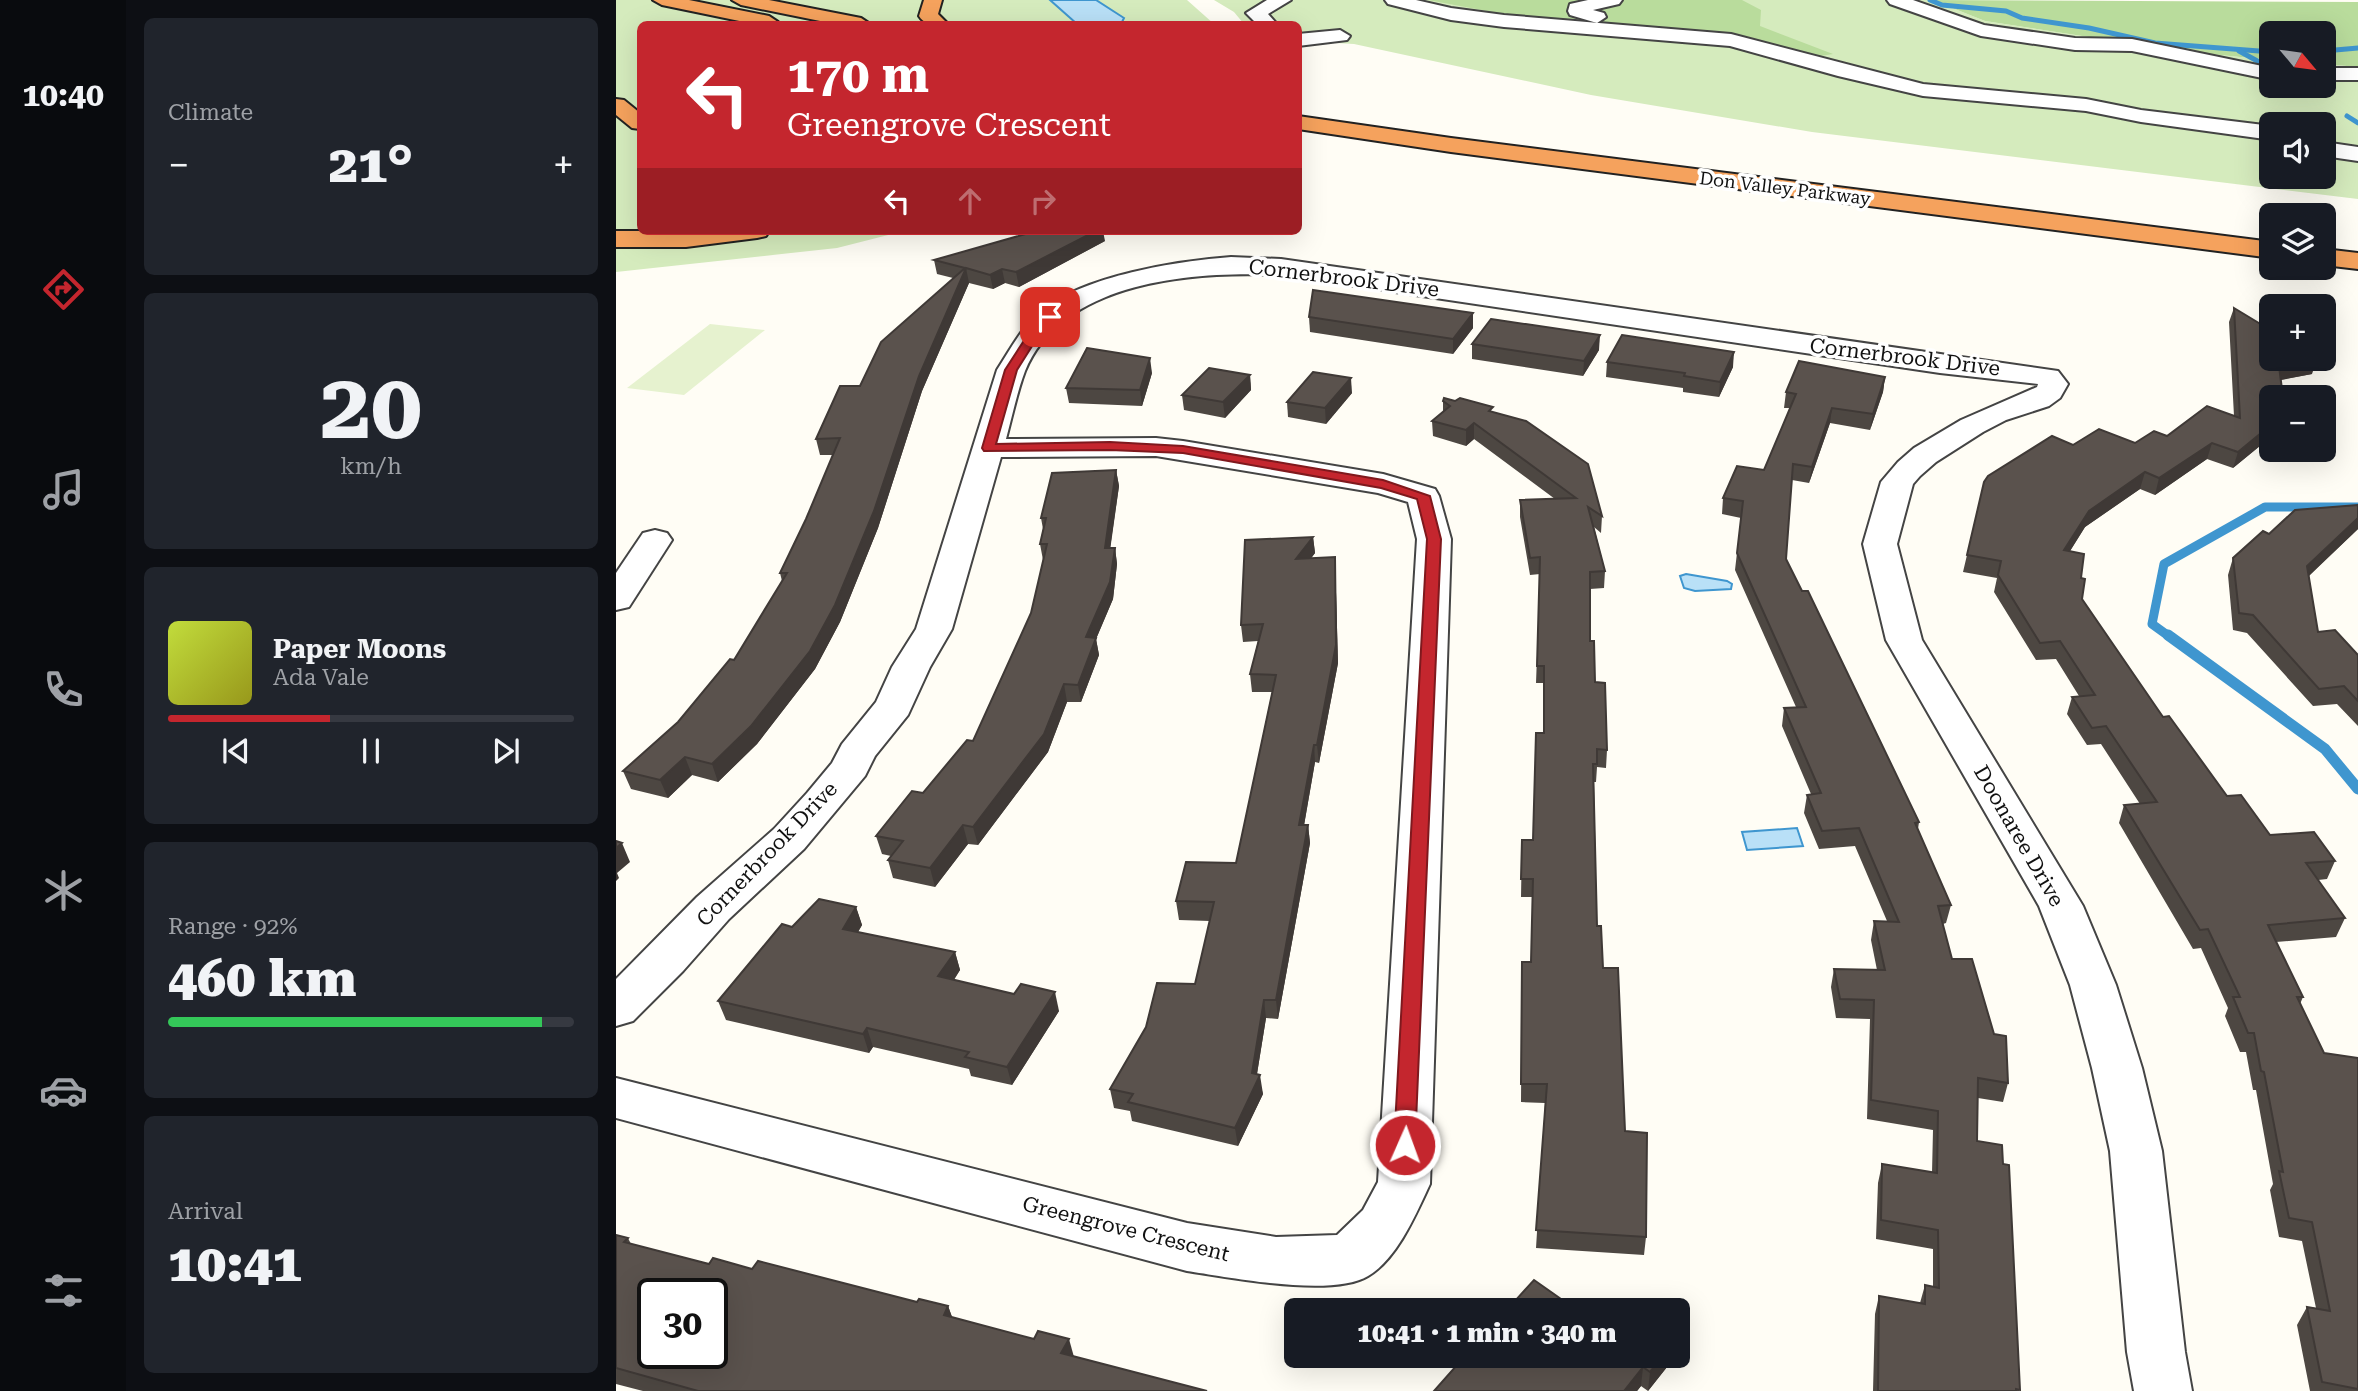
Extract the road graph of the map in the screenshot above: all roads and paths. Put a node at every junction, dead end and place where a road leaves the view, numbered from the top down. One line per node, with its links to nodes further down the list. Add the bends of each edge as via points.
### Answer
1 (662, 0): 8 (highway)
2 (741, 0): 9 (highway)
3 (933, 0): 10 (highway, via 928,16)
4 (1282, 0): 11 (street, via 1255,13)
5 (1394, 0): 12 (street, via 1504,21)
6 (1612, 0): 12 (street, via 1586,4 1577,11 1633,20)
7 (1896, 0): 15 (street, via 1981,30 2075,44 2132,45)
8 (764, 21)
9 (846, 21)
10 (935, 21)
11 (1264, 21)
12 (1671, 34): 23 (street, via 1758,46 1923,90 2086,105)
13 (1340, 36): 14 (street)
14 (1302, 40)
15 (2259, 71)
16 (2336, 74): 17 (street)
17 (2358, 74)
18 (616, 105): 20 (highway)
19 (1302, 105): 27 (highway, Don Valley Parkway, via 1657,153)
20 (637, 121)
21 (1302, 123): 24 (highway, Don Valley Parkway)
22 (1302, 130): 24 (highway)
23 (2259, 131)
24 (1370, 134): 30 (highway, Don Valley Parkway)
25 (2336, 151): 26 (street)
26 (2358, 154)
27 (2067, 201)
28 (722, 235): 29 (highway)
29 (616, 239)
30 (2259, 248)
31 (2336, 258): 32 (highway)
32 (2358, 261)
33 (2053, 384): 34 (street, Cornerbrook Drive, via 2048,377 2015,371 1940,364 1281,267 1231,265 1149,276 1077,299 1050,317 1011,370); 39 (street, Doonaree Drive, via 2038,400 1972,426 1909,469 1896,482 1880,544 1904,640 2061,906 2093,985 2136,1151)
34 (989, 448): 37 (street, Cornerbrook Drive, via 934,629 894,706 814,812); 38 (street, Greengrove Crescent, via 1183,450 1383,484 1423,496 1434,539 1404,1184 1382,1226 1349,1259 1276,1261 1235,1256)
35 (655, 540): 36 (street)
36 (616, 599)
37 (616, 1008)
38 (616, 1098)
39 (2163, 1391)

